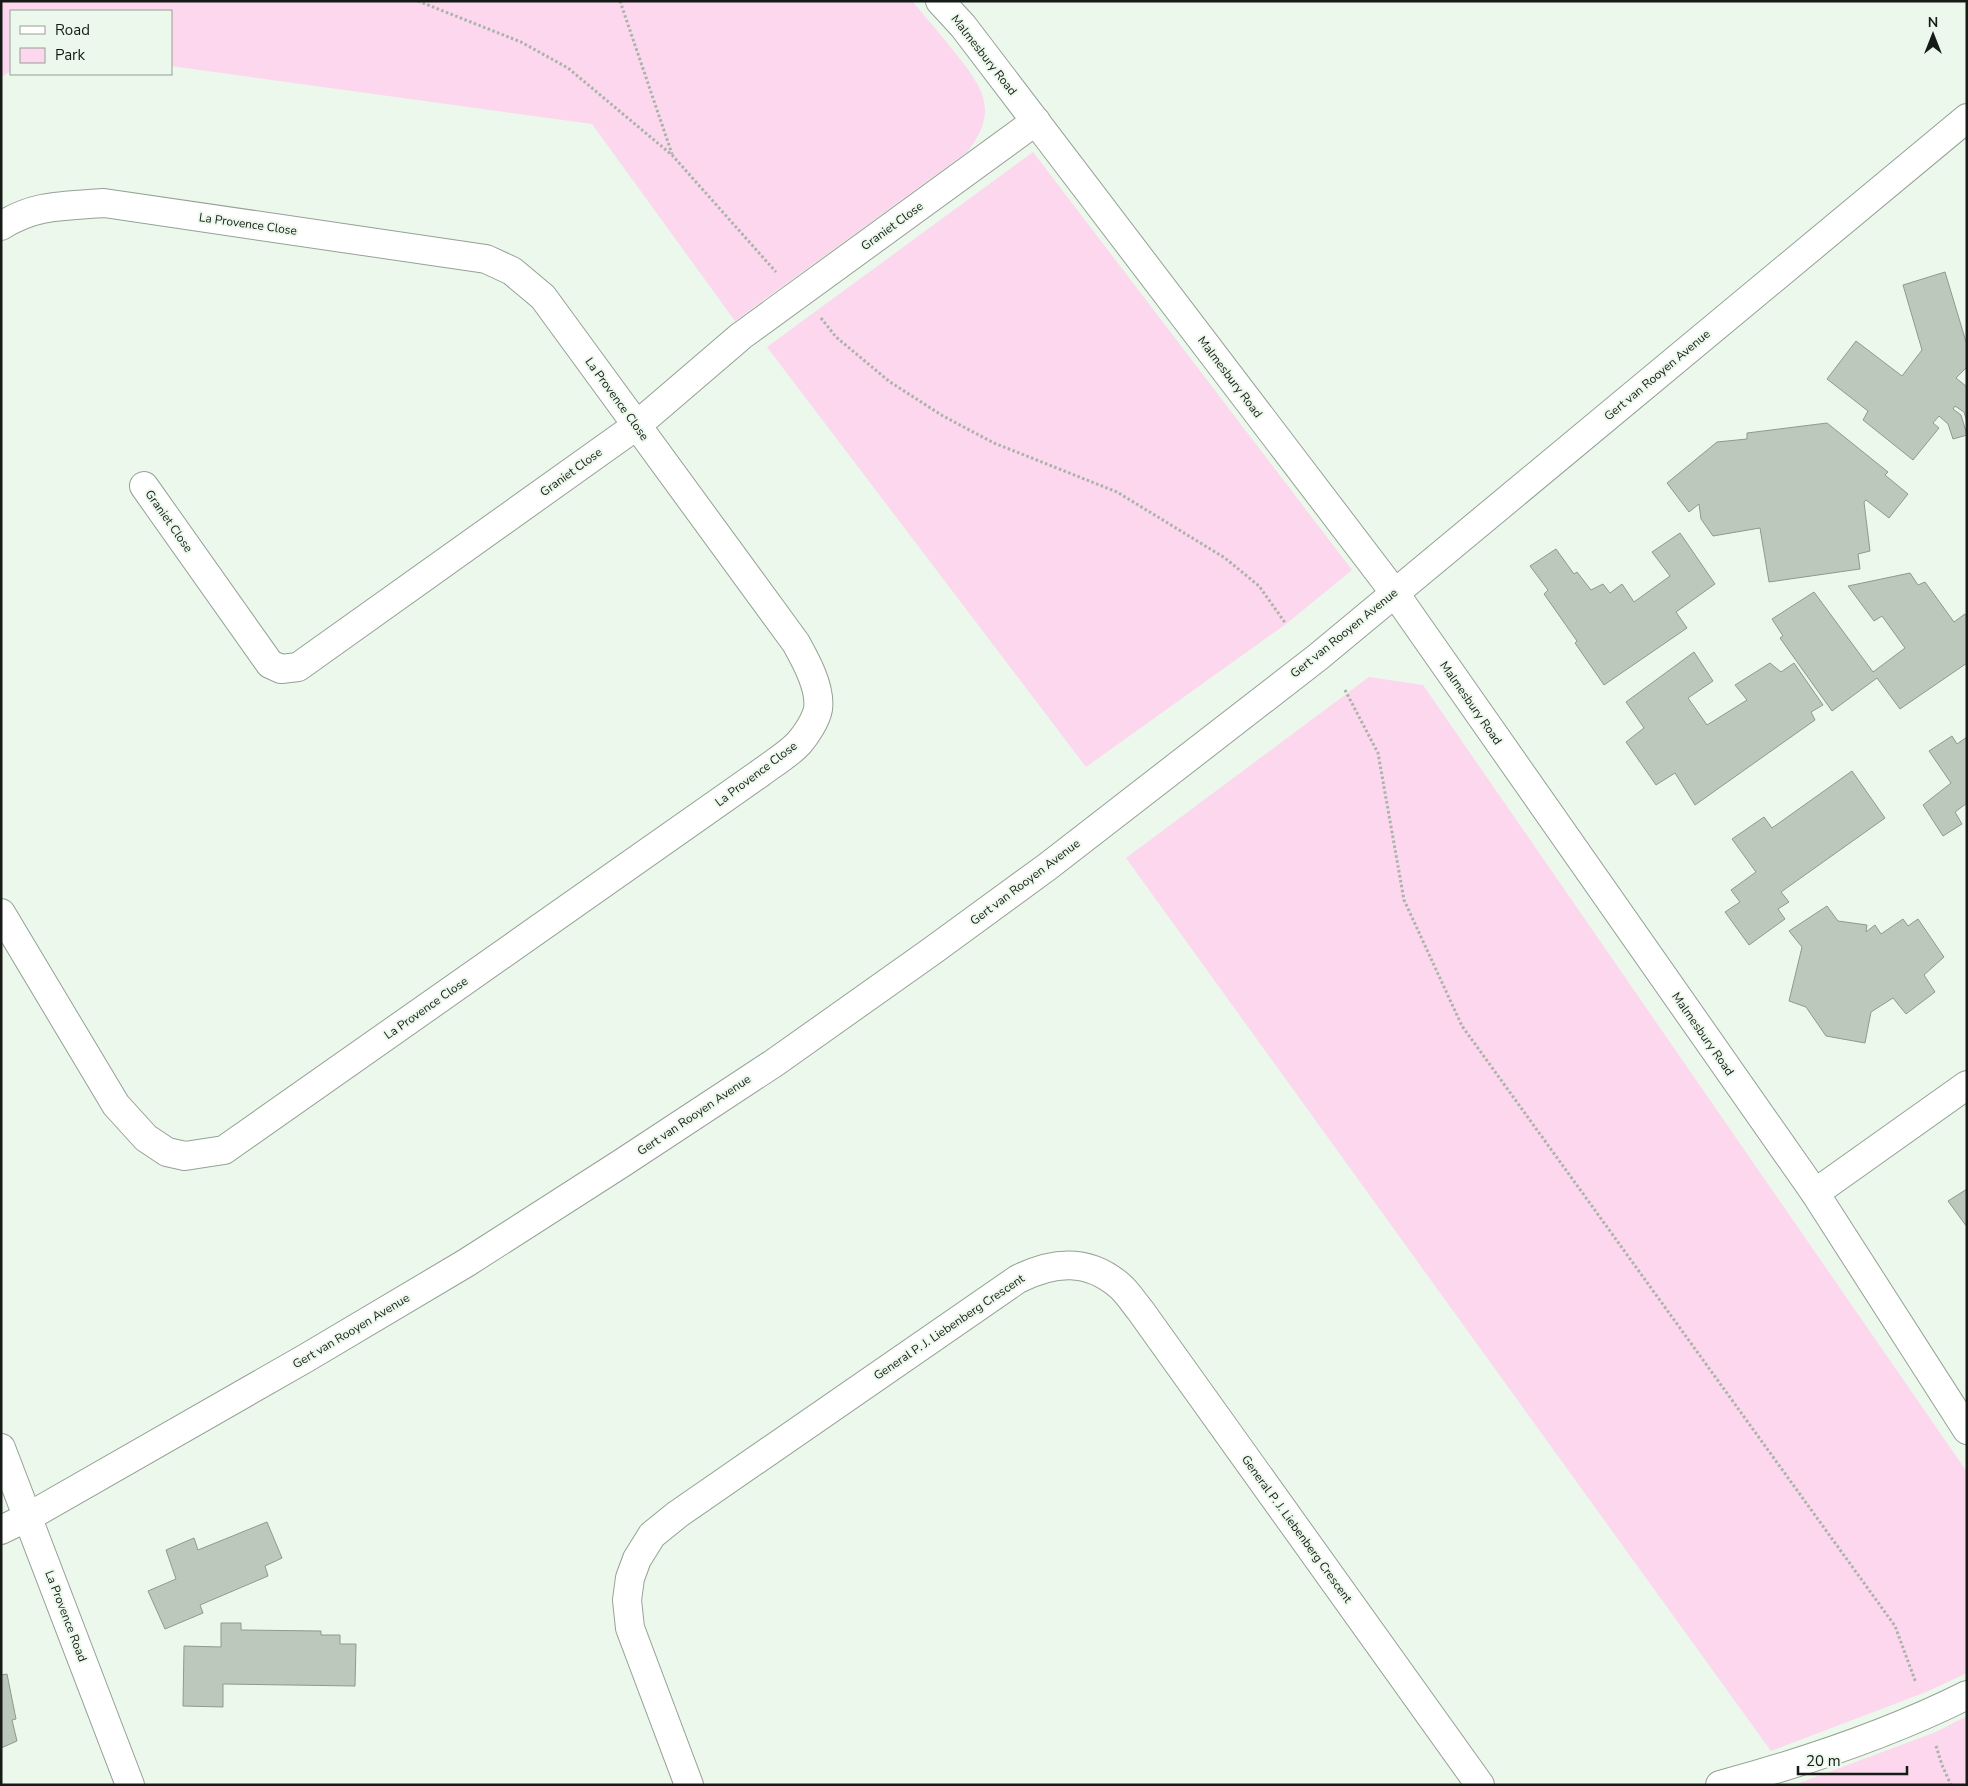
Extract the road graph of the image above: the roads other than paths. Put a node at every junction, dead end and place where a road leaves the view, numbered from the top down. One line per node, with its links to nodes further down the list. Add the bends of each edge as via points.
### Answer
1 (940, 1): 3 (street, Malmesbury Road)
2 (1967, 118): 7 (street, Gert van Rooyen Avenue)
3 (1036, 121): 5 (street, Graniet Close, via 741,336); 7 (street, Malmesbury Road)
4 (1, 226): 5 (street, La Provence Close, via 18,216 47,207 104,203 486,260 512,271 543,297)
5 (636, 426): 6 (street, Graniet Close, via 298,667 281,669 270,664); 8 (street, La Provence Close, via 796,643 809,667 818,709 811,724 798,743 759,774 224,1150 210,1153 185,1156 166,1152 146,1138 116,1105)
6 (144, 486)
7 (1394, 592): 10 (street, Malmesbury Road); 13 (street, Gert van Rooyen Avenue, via 1318,656 1047,867 774,1063 466,1263)
8 (1, 914)
9 (1967, 1085): 10 (street)
10 (1815, 1193): 11 (street, Malmesbury Road)
11 (1967, 1430)
12 (1, 1448): 13 (street, La Provence Road)
13 (28, 1517): 14 (street, Gert van Rooyen Avenue); 16 (street, La Provence Road)
14 (1, 1530)
15 (1967, 1695): 19 (street, via 1928,1715 1792,1765)
16 (130, 1785)
17 (689, 1785): 18 (street, General P. J. Liebenberg Crescent, via 630,1628 627,1600 630,1578 652,1535 1018,1279 1038,1269 1067,1264 1105,1274 1140,1310)
18 (1480, 1785)
19 (1720, 1785)

